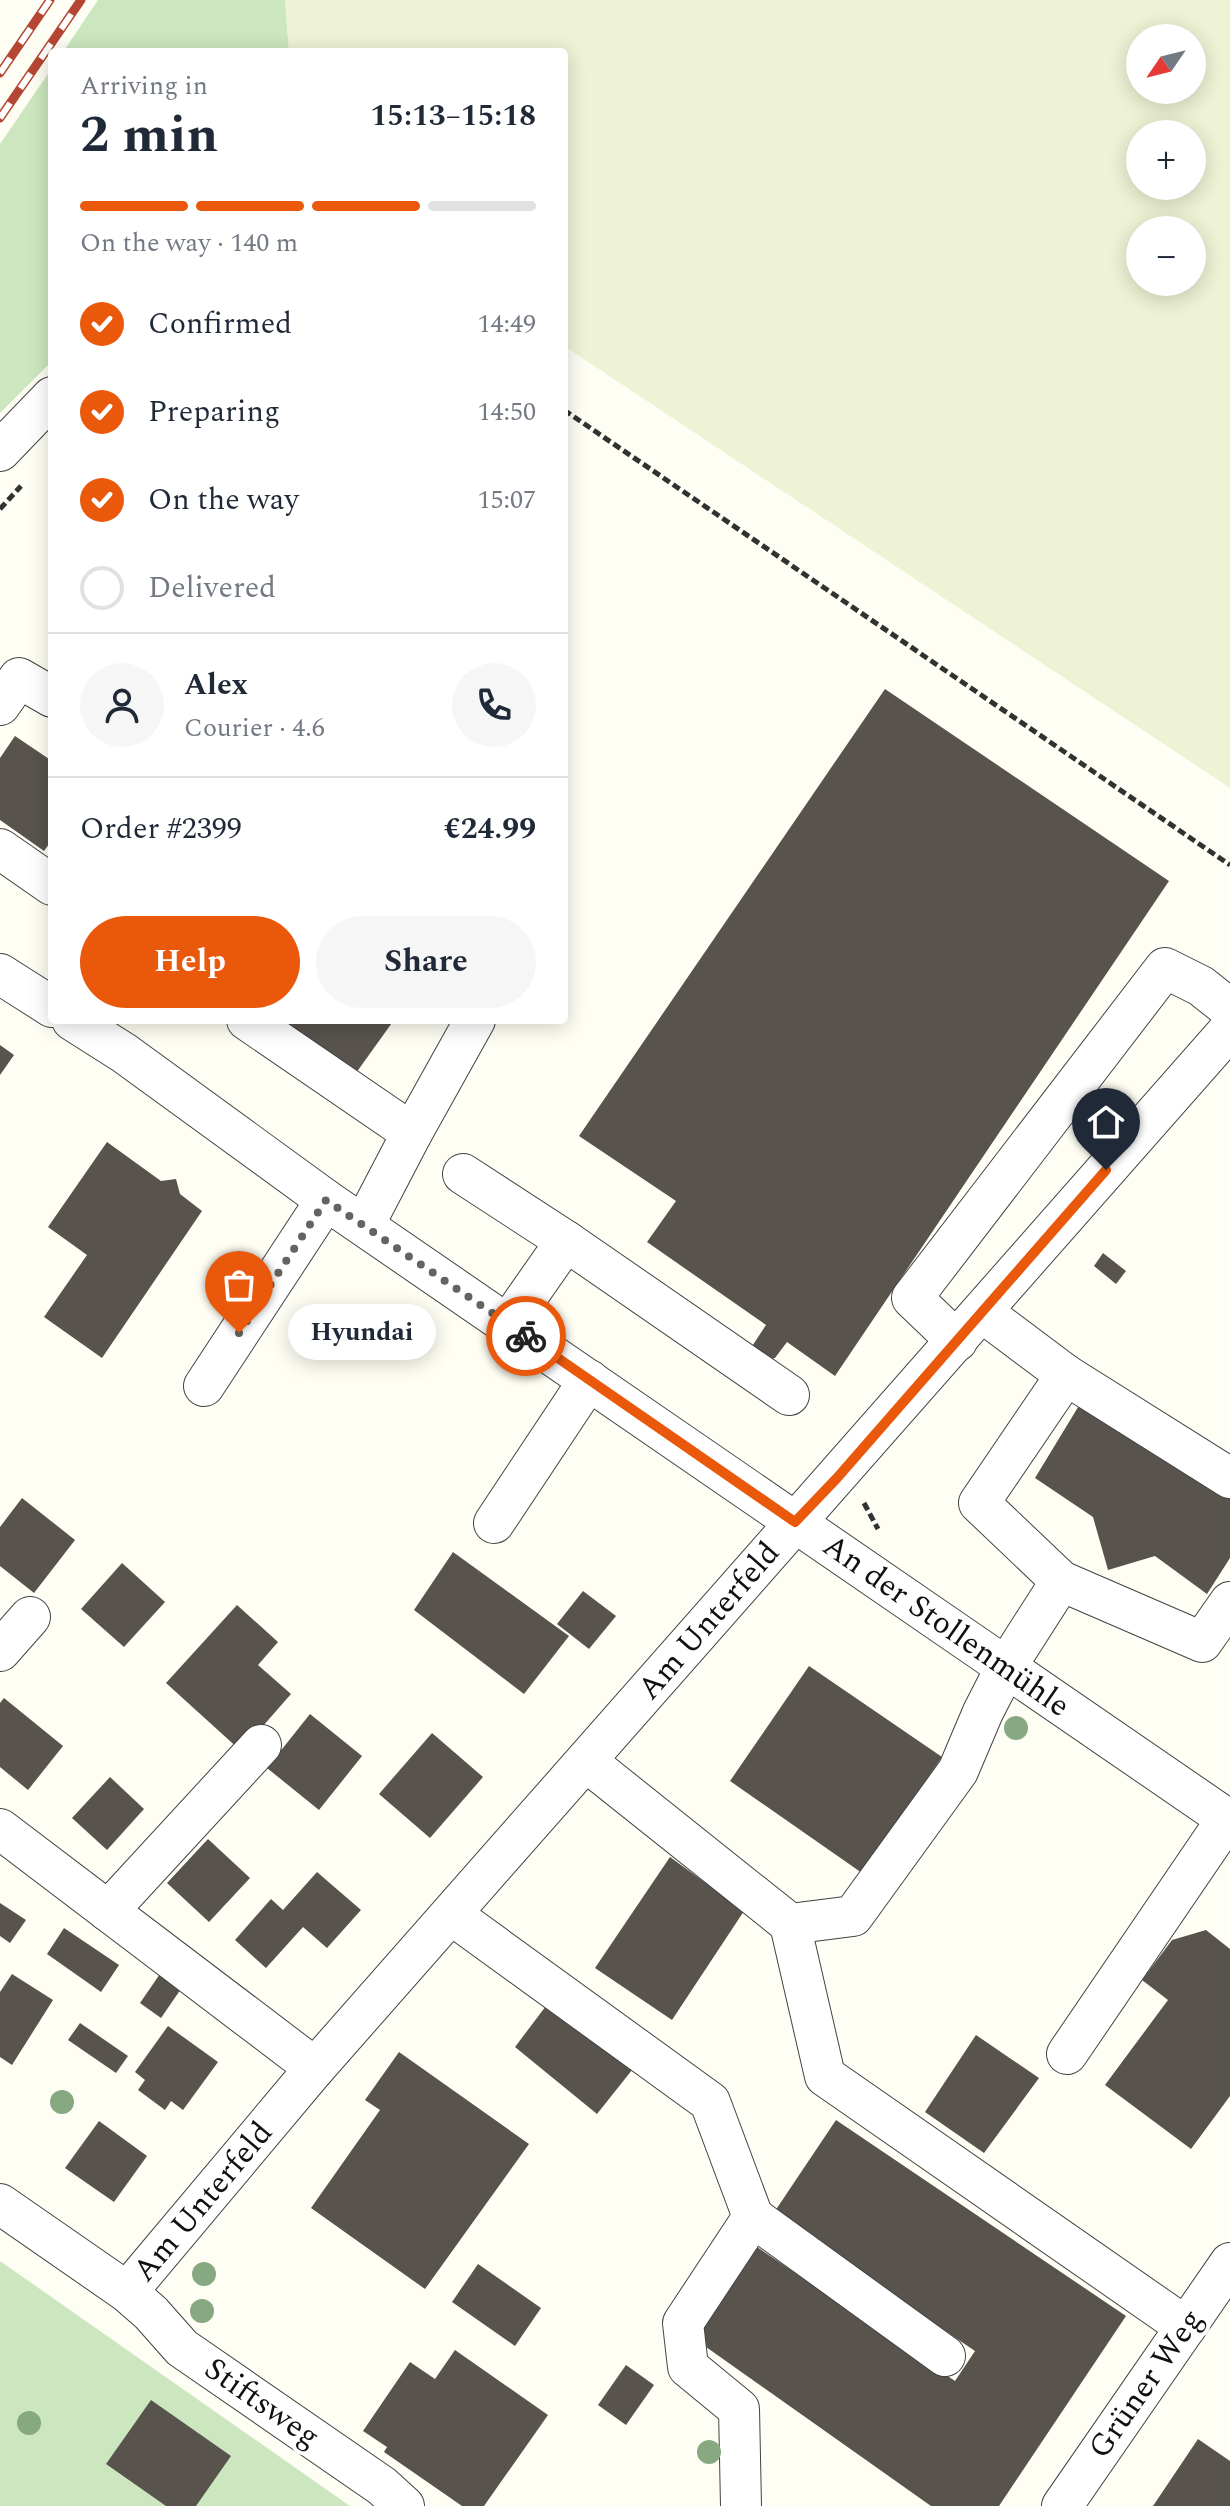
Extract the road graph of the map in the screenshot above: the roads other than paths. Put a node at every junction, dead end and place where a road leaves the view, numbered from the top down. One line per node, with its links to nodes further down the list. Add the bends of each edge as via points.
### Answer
1 (48, 401): 2 (street)
2 (0, 451)
3 (0, 849): 4 (street)
4 (48, 882)
5 (0, 974): 6 (street)
6 (48, 1004)
7 (1230, 1009): 18 (street, via 1165,968 912,1298)
8 (78, 1024): 14 (street, An der Stollenmühle)
9 (253, 1024): 12 (street)
10 (473, 1024): 12 (street)
11 (1230, 1029): 18 (street, Am Unterfeld)
12 (412, 1133): 15 (street)
13 (463, 1174): 16 (street)
14 (326, 1200): 15 (street, An der Stollenmühle); 21 (street)
15 (364, 1225): 17 (street, An der Stollenmühle)
16 (566, 1241): 17 (street); 22 (street)
17 (508, 1324): 20 (street, An der Stollenmühle)
18 (970, 1326): 19 (street); 24 (street, Am Unterfeld)
19 (1066, 1375): 23 (street); 26 (street, via 979,1503)
20 (589, 1380): 24 (street, An der Stollenmühle); 25 (street)
21 (204, 1386)
22 (789, 1395)
23 (1230, 1478)
24 (795, 1522): 30 (street, An der Stollenmühle); 32 (street, Am Unterfeld)
25 (494, 1523)
26 (1061, 1581): 27 (street, via 1202,1642); 30 (street)
27 (1230, 1602)
28 (30, 1617): 29 (street)
29 (0, 1651)
30 (1006, 1667): 33 (street, An der Stollenmühle); 37 (street, via 958,1771 853,1916)
31 (261, 1745): 35 (street)
32 (587, 1762): 36 (street, Am Unterfeld); 37 (street)
33 (1229, 1820): 38 (street)
34 (0, 1829): 35 (street)
35 (108, 1911): 39 (street)
36 (452, 1915): 39 (street, Am Unterfeld); 41 (street, via 710,2102)
37 (790, 1924): 44 (street, via 825,2076)
38 (1067, 2054)
39 (315, 2068): 43 (street, Am Unterfeld)
40 (0, 2204): 43 (street, Am Unterfeld)
41 (753, 2217): 45 (street); 47 (street, via 683,2323 688,2367 739,2409)
42 (1230, 2263): 44 (street, Grüner Weg)
43 (127, 2292): 46 (street, Stiftsweg, via 182,2348)
44 (1207, 2313): 48 (street, Grüner Weg)
45 (945, 2356)
46 (404, 2506)
47 (741, 2506)
48 (1062, 2506)

